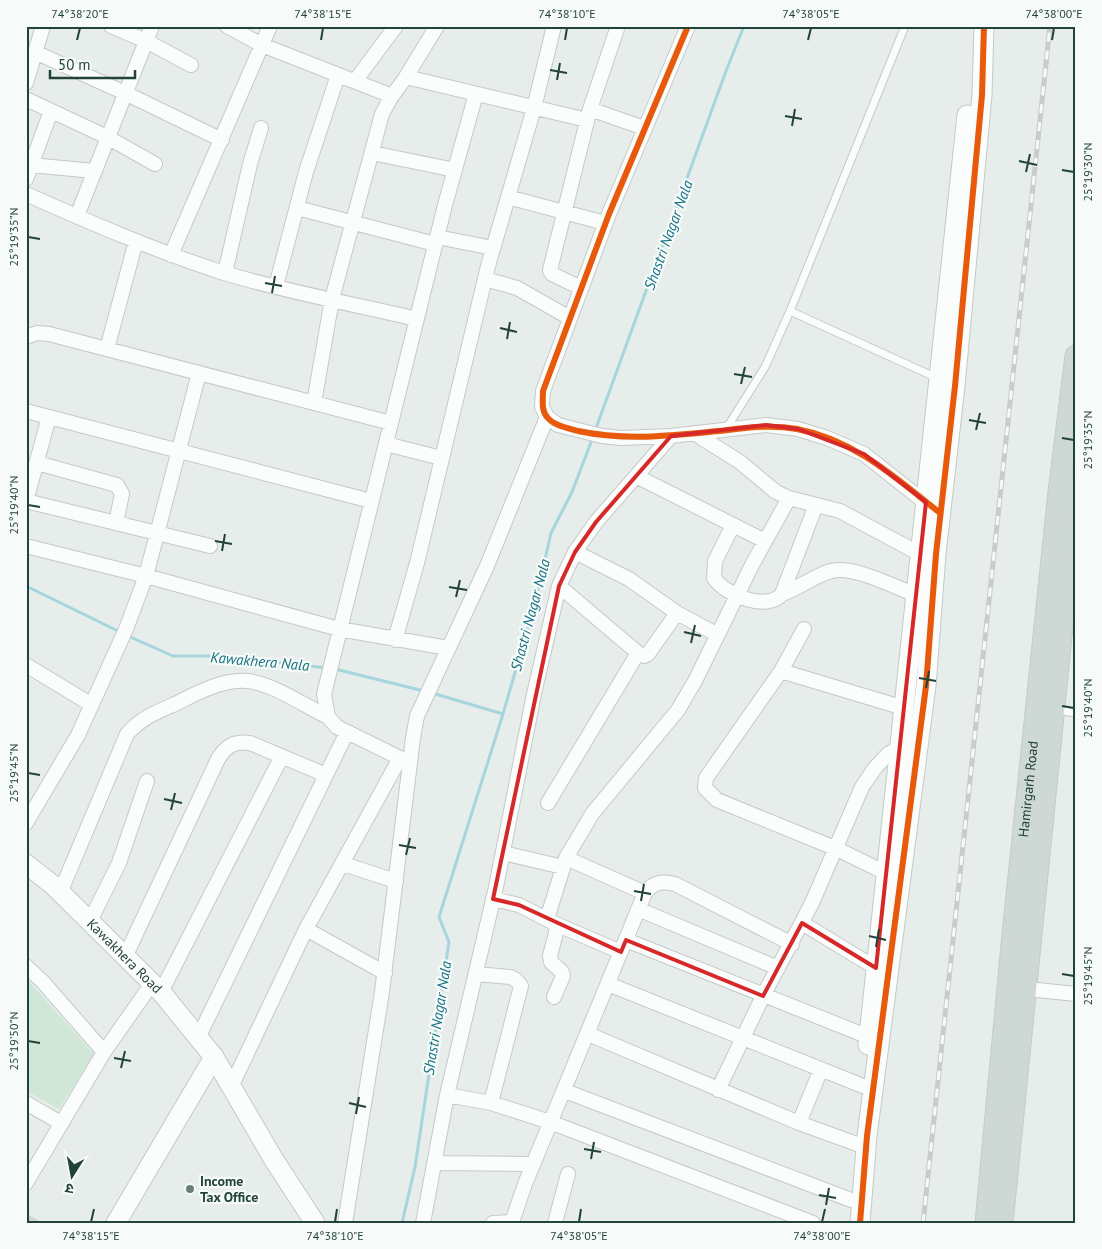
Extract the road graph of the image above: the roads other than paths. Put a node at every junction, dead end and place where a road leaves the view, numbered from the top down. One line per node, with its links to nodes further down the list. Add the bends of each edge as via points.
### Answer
1 (111, 26): 14 (street)
2 (152, 26): 14 (street)
3 (227, 26): 15 (street)
4 (270, 26): 15 (street)
5 (396, 26): 20 (street)
6 (438, 26): 19 (street)
7 (554, 26): 26 (street)
8 (618, 26): 28 (street)
9 (688, 26): 30 (street)
10 (905, 26): 55 (lane)
11 (976, 26): 62 (street)
12 (984, 26): 82 (street, via 982,95 955,386)
13 (41, 27): 16 (street)
14 (146, 41): 17 (street); 22 (street)
15 (262, 45): 18 (street); 32 (street)
16 (36, 53): 21 (street); 22 (street)
17 (192, 65)
18 (338, 75): 20 (street); 41 (street)
19 (406, 77): 23 (street); 24 (street)
20 (355, 82): 24 (street)
21 (26, 83)
22 (125, 93): 31 (street); 32 (street)
23 (476, 94): 26 (street); 36 (street)
24 (392, 96): 33 (street, via 382,114)
25 (26, 99): 27 (street)
26 (534, 108): 28 (street); 40 (street)
27 (51, 111): 31 (street); 35 (street)
28 (589, 114): 30 (street); 42 (street)
29 (261, 128): 50 (street)
30 (644, 128): 45 (street)
31 (107, 137): 34 (street); 37 (street)
32 (222, 140): 49 (street)
33 (372, 153): 36 (street); 44 (street)
34 (155, 164)
35 (31, 165): 37 (street); 38 (street)
36 (455, 170): 46 (street)
37 (94, 171): 43 (street)
38 (26, 178)
39 (26, 194): 43 (street)
40 (508, 197): 42 (street); 48 (street)
41 (296, 208): 44 (street); 52 (street)
42 (563, 212): 45 (street); 53 (street, via 550,272)
43 (77, 216): 47 (street)
44 (353, 223): 46 (street); 54 (street)
45 (605, 223): 53 (street)
46 (436, 240): 48 (street); 57 (street)
47 (136, 242): 49 (street); 59 (street)
48 (493, 248): 51 (street)
49 (171, 255): 50 (street)
50 (225, 273): 52 (street)
51 (485, 279): 56 (street, via 517,288); 73 (street)
52 (276, 286): 54 (street)
53 (581, 288): 56 (street)
54 (332, 299): 57 (street); 63 (street)
55 (790, 310): 62 (lane); 68 (lane, via 765,367)
56 (570, 318): 66 (street, via 543,391 542,407)
57 (416, 320): 67 (street)
58 (26, 337): 59 (street, via 37,333 49,334)
59 (107, 349): 61 (street)
60 (1076, 356): 180 (main road, Hamirgarh Road, via 1015,914)
61 (199, 373): 63 (street); 72 (street)
62 (939, 378): 82 (street)
63 (314, 403): 67 (street)
64 (26, 411): 65 (street)
65 (50, 417): 72 (street); 74 (street)
66 (547, 417): 70 (street, via 558,425 602,436); 101 (street, via 487,566)
67 (391, 422): 71 (street)
68 (726, 430): 69 (street); 82 (street, via 766,425 798,429 828,438 864,454)
69 (694, 433): 70 (street); 78 (street)
70 (671, 436): 75 (street)
71 (386, 444): 73 (street); 80 (street)
72 (178, 451): 80 (street); 85 (street)
73 (442, 458): 100 (street)
74 (37, 463): 79 (street); 83 (street, via 117,484 122,494)
75 (636, 476): 84 (street); 89 (street, via 599,518)
76 (1076, 487): 77 (main road, Hamirgarh Road)
77 (1076, 493): 107 (main road, Hamirgarh Road)
78 (789, 498): 81 (street); 86 (street)
79 (26, 501): 83 (street)
80 (371, 501): 97 (street)
81 (816, 505): 90 (street, via 847,514); 93 (street)
82 (933, 508): 90 (street); 179 (street, via 926,686 867,1136)
83 (116, 523): 85 (street)
84 (733, 525): 86 (street); 95 (street, via 715,561 713,574 718,585)
85 (157, 533): 88 (street); 91 (street)
86 (765, 540): 95 (street)
87 (26, 546): 91 (street)
88 (210, 546)
89 (575, 552): 92 (street); 96 (street, via 629,579)
90 (920, 554): 94 (street)
91 (146, 576): 97 (street); 105 (street)
92 (559, 586): 102 (street); 119 (street)
93 (782, 594): 94 (street, via 821,575 843,570); 95 (street, via 778,599 767,602)
94 (916, 595): 106 (street)
95 (737, 596): 99 (street)
96 (677, 613): 99 (street); 102 (street, via 648,654)
97 (340, 629): 100 (street); 109 (street, via 324,694)
98 (804, 629): 104 (street)
99 (718, 636): 120 (street, via 678,710 592,814)
100 (395, 640): 101 (street)
101 (448, 648): 113 (street, via 422,702)
102 (638, 653): 116 (street)
103 (26, 665): 105 (street)
104 (781, 670): 106 (street); 118 (street, via 706,778 705,788 717,800)
105 (92, 705): 117 (street)
106 (904, 708): 111 (street)
107 (1054, 710): 108 (lane); 143 (main road, Hamirgarh Road)
108 (1076, 713)
109 (328, 717): 110 (street); 125 (street, via 248,681 226,683 205,690 140,721 127,734)
110 (347, 732): 113 (street); 114 (street)
111 (900, 747): 118 (street, via 875,768 862,788); 123 (street)
112 (282, 756): 114 (street); 135 (street, via 244,742 225,749); 142 (street)
113 (405, 760): 122 (street); 124 (street)
114 (326, 775): 149 (street)
115 (147, 781): 129 (street, via 119,864)
116 (548, 803)
117 (26, 823)
118 (837, 849): 123 (street); 131 (street)
119 (502, 854): 120 (street); 127 (street)
120 (564, 862): 126 (street); 130 (street)
121 (26, 864): 125 (street, Kawakhera Road)
122 (343, 864): 124 (street); 132 (street)
123 (886, 873): 138 (street)
124 (396, 881): 139 (street)
125 (60, 892): 129 (street, Kawakhera Road)
126 (645, 893): 128 (street); 133 (street, via 656,883 675,884)
127 (493, 900): 130 (street, via 519,905); 140 (street)
128 (638, 909): 134 (street); 137 (street)
129 (90, 921): 135 (street, Kawakhera Road)
130 (552, 922): 134 (street); 146 (street, via 551,962 563,976)
131 (802, 923): 133 (street); 138 (street)
132 (306, 929): 139 (street); 155 (street)
133 (792, 944): 137 (street)
134 (624, 946): 141 (street); 145 (street)
135 (126, 956): 142 (street, Kawakhera Road)
136 (26, 967): 151 (street)
137 (778, 968): 145 (street)
138 (876, 968): 148 (street)
139 (385, 973): 172 (street)
140 (476, 974): 158 (street); 160 (street, via 511,978 521,986)
141 (608, 984): 147 (street); 150 (street)
142 (157, 987): 149 (street, Kawakhera Road); 151 (street)
143 (1027, 989): 144 (street); 181 (main road, Hamirgarh Road)
144 (1076, 994)
145 (763, 996): 148 (street); 150 (street)
146 (554, 997)
147 (588, 1034): 156 (street); 157 (street)
148 (869, 1037): 154 (street)
149 (198, 1038): 152 (street, Kawakhera Road)
150 (744, 1040): 153 (street); 156 (street)
151 (104, 1052): 162 (street)
152 (214, 1057): 155 (street, Kawakhera Road); 170 (street)
153 (821, 1070): 154 (street); 163 (street)
154 (863, 1086): 164 (street)
155 (231, 1087): 171 (street, Kawakhera Road)
156 (718, 1090): 163 (street)
157 (565, 1091): 161 (street); 169 (street)
158 (447, 1095): 160 (street); 165 (street)
159 (26, 1103): 162 (street)
160 (491, 1103): 161 (street)
161 (550, 1122): 166 (street); 177 (street)
162 (61, 1123): 168 (street)
163 (799, 1123): 164 (street)
164 (857, 1144): 169 (street)
165 (435, 1163): 166 (street); 173 (street)
166 (533, 1164): 175 (street)
167 (568, 1174): 176 (street)
168 (26, 1183)
169 (851, 1200): 178 (street)
170 (116, 1223)
171 (315, 1223)
172 (344, 1223)
173 (424, 1223)
174 (493, 1223): 175 (street)
175 (512, 1223)
176 (554, 1223)
177 (813, 1223)
178 (849, 1223)
179 (860, 1223)
180 (986, 1223)
181 (1002, 1223)

